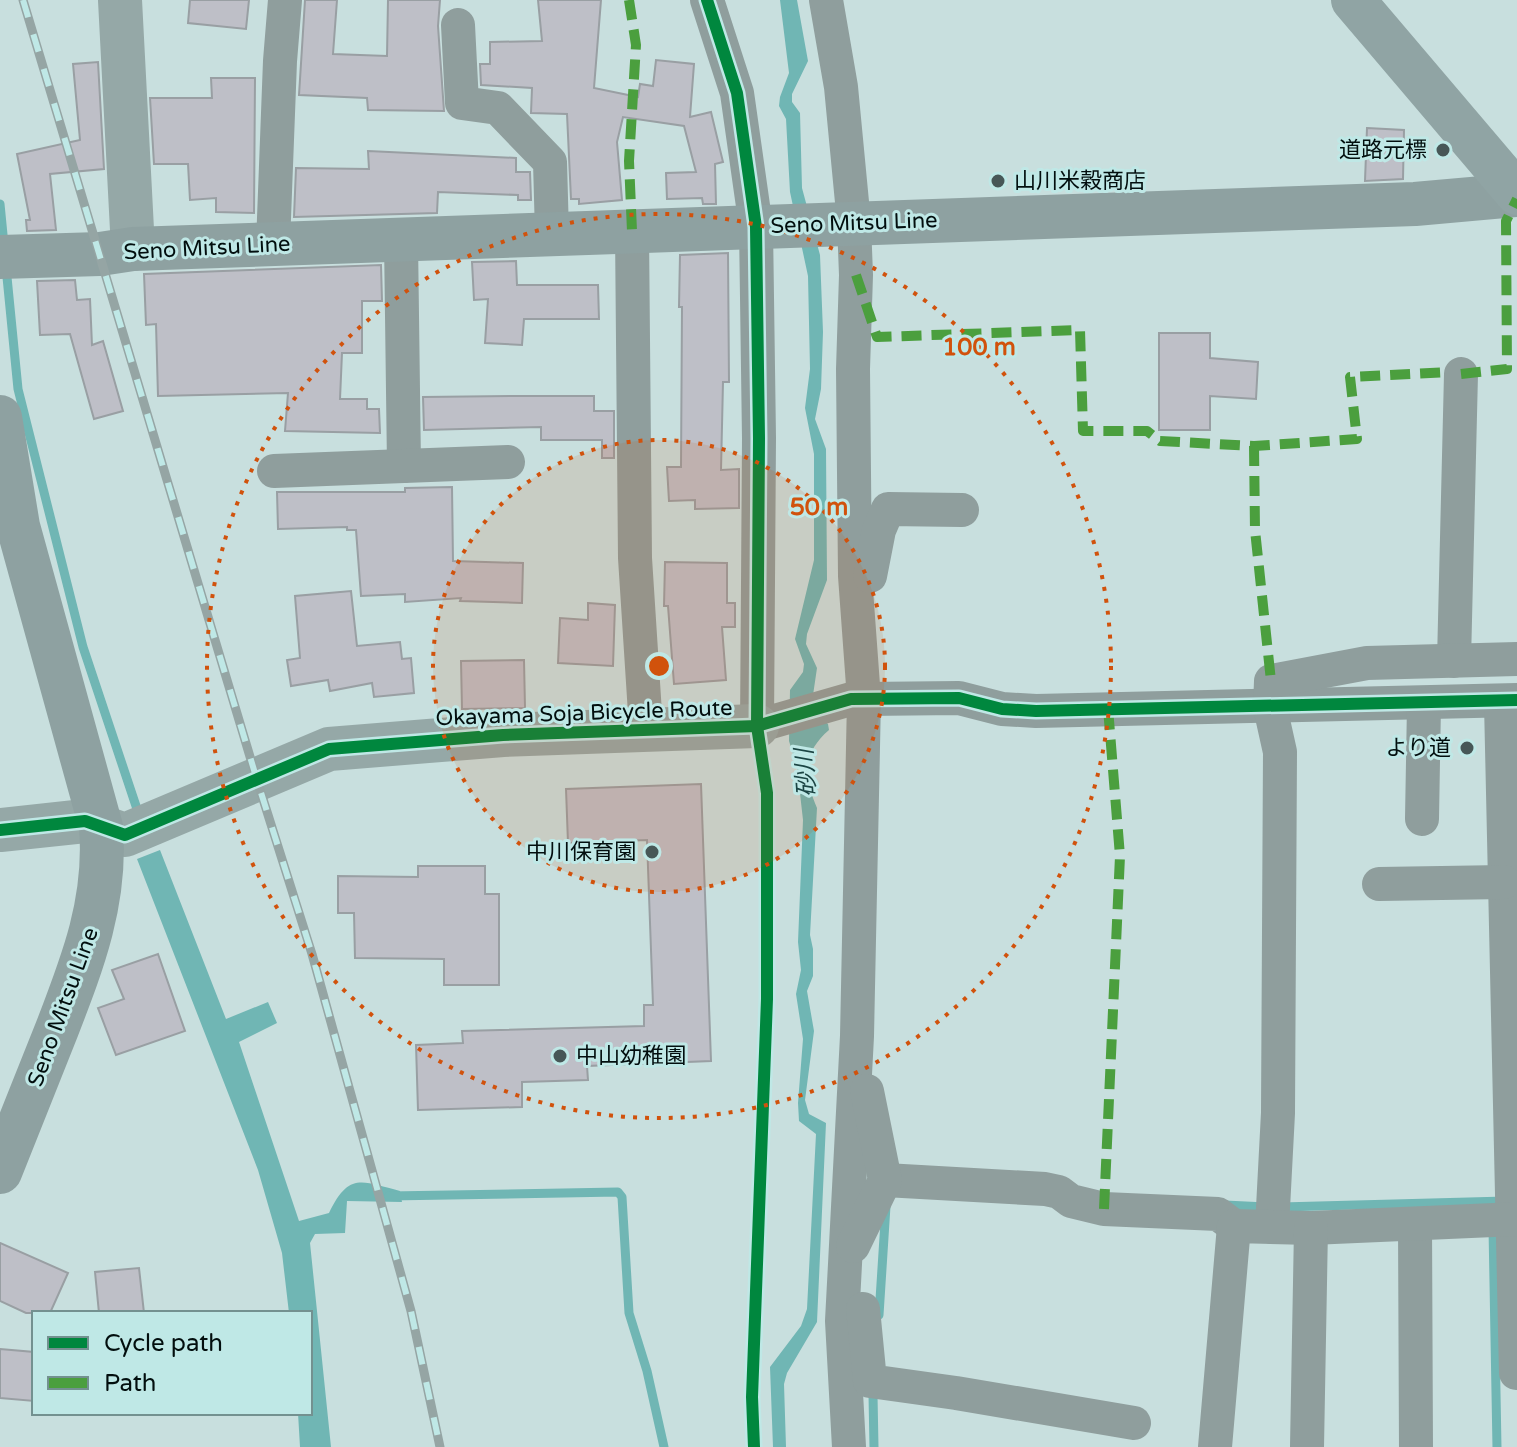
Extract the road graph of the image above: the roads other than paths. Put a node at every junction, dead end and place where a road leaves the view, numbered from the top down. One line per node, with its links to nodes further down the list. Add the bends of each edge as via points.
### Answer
1 (120, 0): 14 (main road)
2 (285, 0): 13 (street)
3 (707, 0): 9 (street, via 737,93)
4 (826, 0): 8 (street, via 841,87)
5 (1353, 0): 7 (highway)
6 (458, 25): 11 (street, via 462,103 498,108 550,162)
7 (1517, 194): 8 (main road, Seno Mitsu Line, via 1415,204)
8 (848, 223): 9 (main road, Seno Mitsu Line); 22 (street, via 856,275 855,576)
9 (761, 226): 10 (main road, Seno Mitsu Line); 29 (street)
10 (632, 231): 11 (main road, Seno Mitsu Line); 30 (street, via 635,558)
11 (552, 234): 12 (main road, Seno Mitsu Line)
12 (401, 240): 13 (main road, Seno Mitsu Line); 19 (street)
13 (273, 244): 14 (main road, Seno Mitsu Line)
14 (133, 249): 15 (main road, Seno Mitsu Line)
15 (11, 257)
16 (1461, 374): 24 (street)
17 (0, 417): 32 (main road, Seno Mitsu Line, via 18,526)
18 (508, 462): 19 (street)
19 (404, 466): 20 (street)
20 (274, 471)
21 (962, 510): 22 (street, via 888,509 872,560)
22 (861, 644): 25 (street)
23 (1517, 659): 24 (street)
24 (1454, 661): 28 (street, via 1367,663 1271,681)
25 (858, 699): 28 (street, via 959,698 1036,711); 29 (street); 36 (street)
26 (1509, 702): 27 (street); 35 (street)
27 (1424, 704): 28 (street); 31 (street)
28 (1270, 707): 40 (street, via 1280,752 1279,1083)
29 (764, 724): 30 (main road, Okayama Soja Bicycle Route)
30 (646, 729): 32 (main road, Okayama Soja Bicycle Route, via 329,749)
31 (1422, 819)
32 (129, 827): 33 (main road, Okayama Soja Bicycle Route, via 85,821); 38 (main road, Seno Mitsu Line, via 103,849 89,944)
33 (0, 830)
34 (1379, 884): 35 (street)
35 (1509, 902): 37 (street)
36 (857, 1036): 39 (street); 45 (street)
37 (1513, 1110): 41 (street)
38 (0, 1172)
39 (885, 1180): 43 (street, via 1045,1189 1104,1209 1218,1214); 45 (street)
40 (1273, 1211): 43 (street); 44 (street)
41 (1506, 1213): 42 (street); 46 (street)
42 (1415, 1224): 44 (street); 51 (street)
43 (1234, 1226): 49 (street)
44 (1311, 1228): 50 (street)
45 (850, 1250): 47 (street, via 870,1381); 48 (street, via 842,1321)
46 (1516, 1373)
47 (1134, 1423)
48 (849, 1447)
49 (1215, 1447)
50 (1307, 1447)
51 (1416, 1447)

